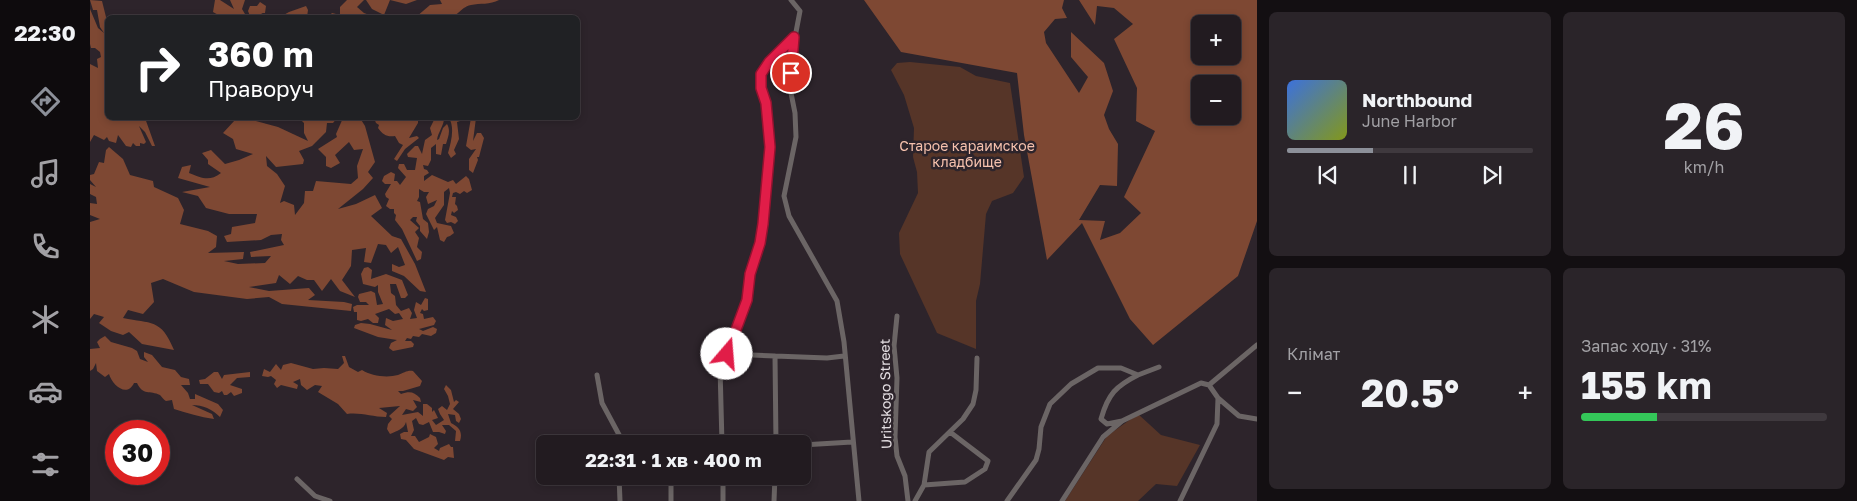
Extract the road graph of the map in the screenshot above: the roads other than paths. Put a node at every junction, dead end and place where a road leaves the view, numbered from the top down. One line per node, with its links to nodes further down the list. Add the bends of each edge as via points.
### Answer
1 (791, 0): 2 (street, via 800,11)
2 (794, 37): 5 (street, via 761,74 770,147 763,224 747,300); 7 (street, via 791,93 796,137 784,196 788,216 837,301)
3 (897, 316): 35 (street, Uritskogo Street, via 895,436)
4 (1257, 345): 12 (street)
5 (727, 354): 6 (street); 18 (street, via 722,358 720,367)
6 (775, 356): 7 (street); 19 (street)
7 (844, 356): 20 (street)
8 (977, 358): 16 (street, via 973,404)
9 (1159, 368): 11 (street)
10 (597, 375): 17 (street, via 602,403)
11 (1138, 375): 15 (street, via 1122,382 1105,406 1102,419 1107,424); 37 (street, via 1121,368 1098,368 1071,384 1057,397 1040,426 1036,460)
12 (1209, 385): 13 (street); 15 (street, via 1201,383)
13 (1218, 398): 14 (street, via 1239,416); 39 (street, via 1217,424)
14 (1257, 419)
15 (1122, 421): 38 (street, via 1103,437)
16 (950, 432): 27 (street, via 929,452); 27 (street, via 988,461 985,469 965,482)
17 (619, 435)
18 (722, 435)
19 (776, 435)
20 (852, 442): 21 (street); 34 (street)
21 (811, 444)
22 (297, 479): 28 (street)
23 (619, 485): 30 (street)
24 (671, 485): 31 (street)
25 (722, 485): 32 (street)
26 (775, 485): 33 (street)
27 (924, 485): 36 (street)
28 (315, 498): 29 (street)
29 (330, 501)
30 (620, 501)
31 (671, 501)
32 (723, 501)
33 (774, 501)
34 (859, 501)
35 (908, 501)
36 (915, 501)
37 (1007, 501)
38 (1062, 501)
39 (1180, 501)

